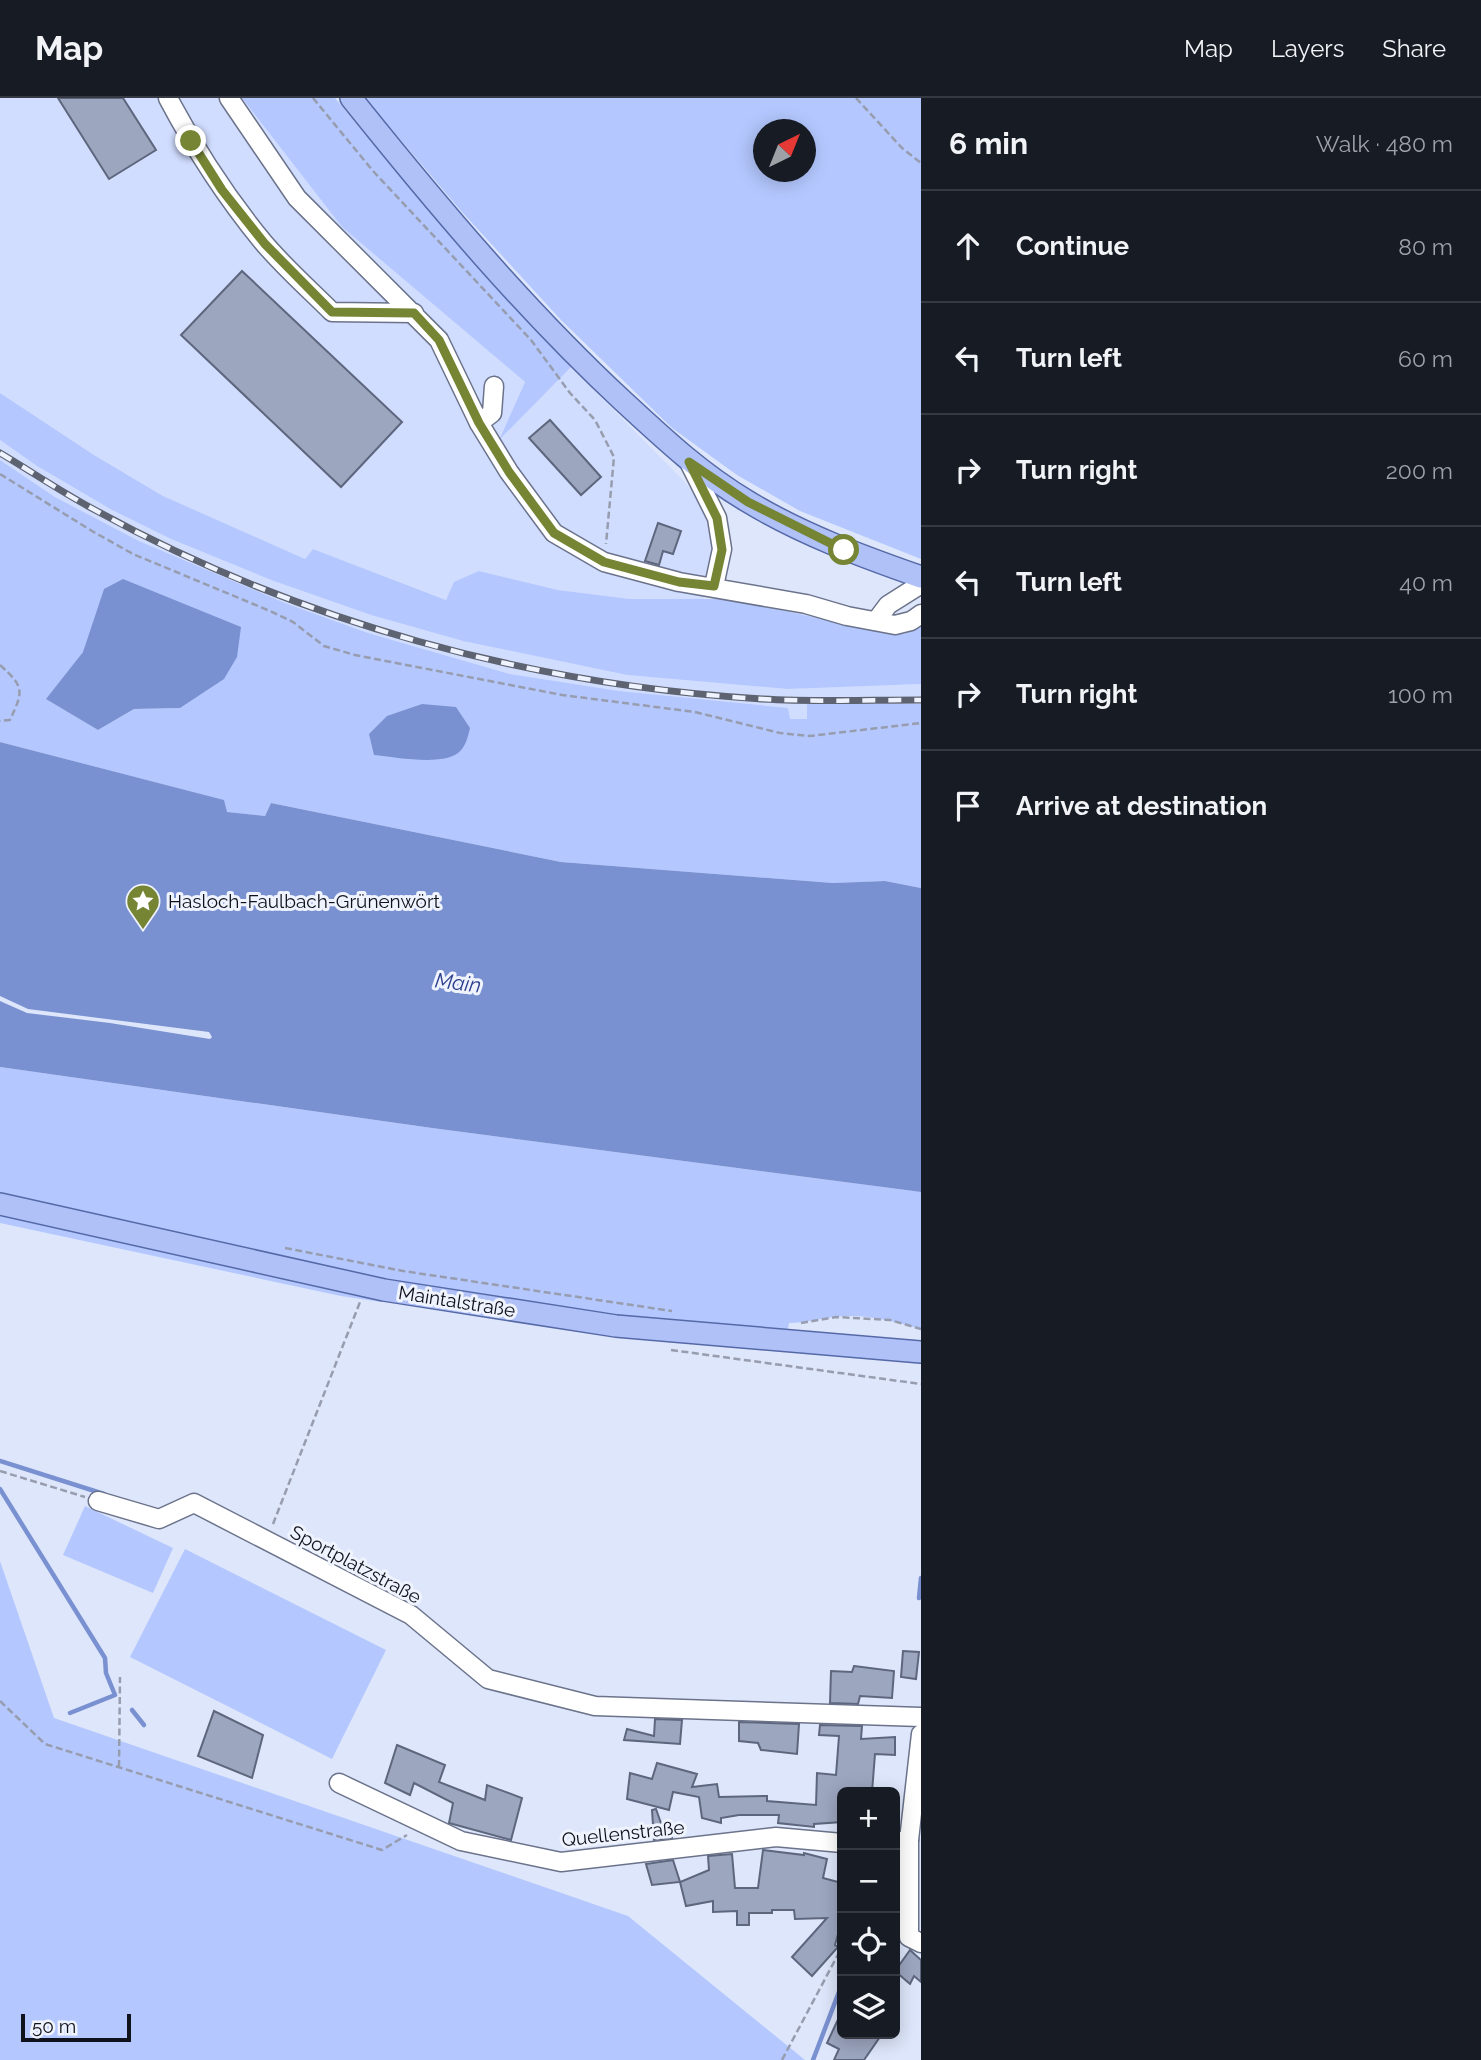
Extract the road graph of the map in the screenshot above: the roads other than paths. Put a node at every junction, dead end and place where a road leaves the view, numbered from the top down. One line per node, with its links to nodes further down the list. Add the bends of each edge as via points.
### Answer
1 (167, 98): 4 (street, via 222,190 265,244 332,312)
2 (229, 98): 4 (street, via 297,198)
3 (351, 98): 7 (main road, via 567,349)
4 (414, 313): 6 (street, via 439,340)
5 (494, 386): 6 (street, via 492,413)
6 (479, 423): 10 (street, via 554,533 604,562 679,582)
7 (689, 462): 8 (main road, via 748,502 832,544); 10 (street, via 717,518 722,550)
8 (921, 578)
9 (921, 584): 12 (street, via 888,605)
10 (714, 586): 12 (street)
11 (921, 614): 12 (street, via 895,625)
12 (876, 621)
13 (0, 1204): 14 (main road, Maintalstraße, via 384,1290 616,1326)
14 (921, 1352)
15 (98, 1500): 16 (street, Sportplatzstraße, via 159,1519 194,1503 411,1615 488,1679 595,1706)
16 (921, 1717)
17 (921, 1734): 19 (street)
18 (339, 1783): 20 (street, Quellenstraße, via 461,1841 561,1862 776,1838)
19 (902, 1841): 21 (street, via 909,1937)
20 (837, 1843)
21 (921, 1943)

